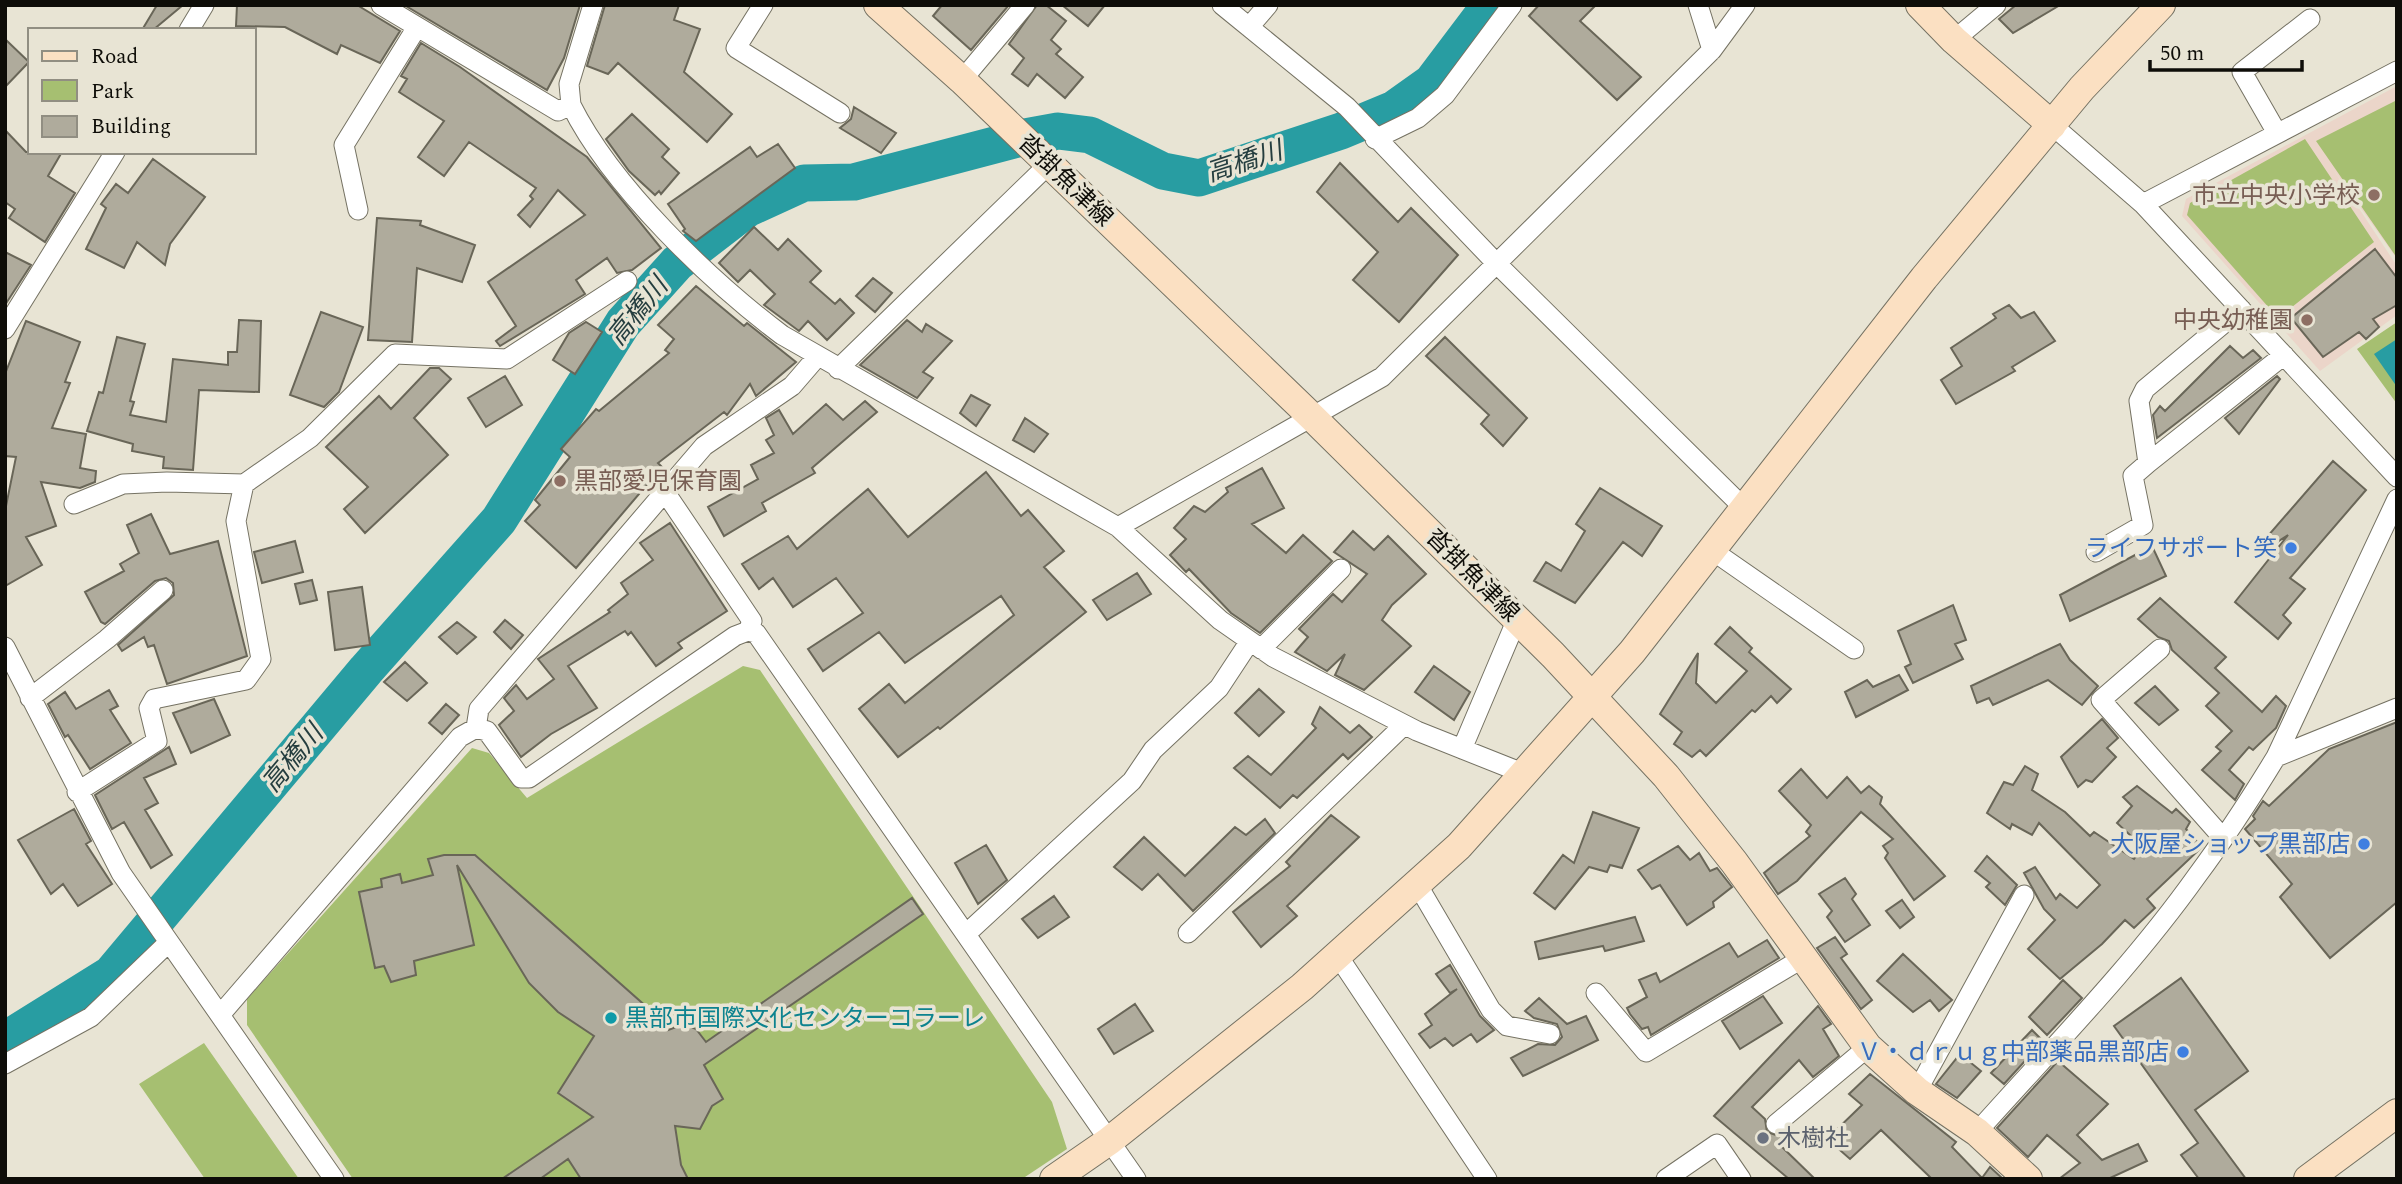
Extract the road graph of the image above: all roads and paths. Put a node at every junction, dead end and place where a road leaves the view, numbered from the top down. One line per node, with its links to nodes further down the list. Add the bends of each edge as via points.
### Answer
1 (204, 5): 18 (street)
2 (382, 5): 16 (street)
3 (593, 5): 23 (street, via 569,83)
4 (763, 5): 24 (street, via 736,48)
5 (878, 5): 22 (street, 沓掛魚津線)
6 (1025, 5): 22 (street)
7 (1222, 5): 17 (street)
8 (1268, 5): 17 (street)
9 (1512, 5): 27 (street, via 1445,95 1418,118)
10 (1698, 5): 20 (street)
11 (1745, 5): 20 (street)
12 (1920, 5): 19 (street)
13 (1996, 5): 19 (street)
14 (2161, 5): 25 (street)
15 (2310, 19): 26 (street, via 2242,72)
16 (417, 27): 23 (street, via 558,111); 31 (street, via 344,145)
17 (1250, 27): 27 (street, via 1347,107)
18 (190, 28)
19 (1954, 40): 25 (street)
20 (1712, 50): 32 (street)
21 (2397, 71): 26 (street)
22 (962, 80): 29 (street, 沓掛魚津線)
23 (571, 105): 37 (street, via 596,150 681,247 746,308)
24 (840, 113)
25 (2052, 125): 30 (street); 46 (street, via 1924,278)
26 (2277, 133): 30 (street)
27 (1375, 139): 32 (street)
28 (114, 154): 35 (street)
29 (1049, 164): 38 (street); 39 (street, 沓掛魚津線)
30 (2143, 204): 34 (street)
31 (358, 210)
32 (1497, 264): 39 (street, via 1382,377); 46 (street)
33 (627, 281): 42 (street, via 507,359 395,354 310,438)
34 (2241, 309): 36 (street); 40 (street, via 2145,389 2139,401)
35 (5, 329)
36 (2284, 355): 40 (street); 41 (street)
37 (817, 357): 38 (street); 43 (street, via 792,386 704,446)
38 (838, 369): 47 (street, via 994,453)
39 (1314, 418): 47 (street); 52 (street, 沓掛魚津線)
40 (2148, 463): 49 (street, via 2133,476 2143,525)
41 (2397, 477)
42 (244, 484): 45 (street, via 123,484); 66 (street, via 236,520 261,659 246,680 154,699 149,708 157,741)
43 (664, 492): 53 (street, via 752,621); 62 (street, via 479,709)
44 (2397, 499): 64 (street)
45 (74, 504)
46 (1745, 509): 48 (street)
47 (1118, 527): 54 (street, via 1220,620)
48 (1713, 551): 56 (street); 58 (street)
49 (2096, 552)
50 (1341, 569): 54 (street)
51 (163, 590): 59 (street)
52 (1517, 619): 58 (street, 沓掛魚津線); 63 (street)
53 (748, 631): 62 (street, via 529,778 521,778 487,731); 71 (street, via 756,633)
54 (1256, 645): 61 (street); 71 (street, via 1153,751 1132,781)
55 (5, 647): 59 (street)
56 (1854, 649)
57 (2160, 649): 67 (street, via 2101,700)
58 (1592, 697): 65 (street); 74 (street, 沓掛魚津線, via 1666,776)
59 (30, 698): 66 (street)
60 (2397, 708): 64 (street)
61 (1404, 725): 63 (street); 70 (street)
62 (476, 728): 76 (street, via 460,737)
63 (1462, 749): 65 (street)
64 (2276, 757): 67 (street)
65 (1525, 774): 68 (street)
66 (77, 792): 72 (street, via 121,873)
67 (2223, 838): 83 (street, via 2121,969)
68 (1417, 884): 73 (street); 77 (street, via 1491,1010 1507,1026)
69 (2024, 895): 80 (street)
70 (1188, 933)
71 (965, 934): 84 (street)
72 (169, 942): 76 (street); 79 (street, via 91,1017)
73 (1338, 956): 84 (street); 88 (street)
74 (1803, 958): 75 (street, via 1646,1052); 78 (street, 沓掛魚津線)
75 (1596, 993)
76 (220, 1015): 85 (street)
77 (1550, 1034)
78 (1868, 1047): 80 (street, 沓掛魚津線); 82 (street)
79 (5, 1064)
80 (1917, 1091): 83 (street, 沓掛魚津線)
81 (2397, 1113): 92 (street)
82 (1776, 1124)
83 (1977, 1132): 91 (street, 沓掛魚津線)
84 (1109, 1141): 86 (street); 87 (street)
85 (334, 1179)
86 (1054, 1179)
87 (1136, 1179)
88 (1488, 1179)
89 (1666, 1179): 90 (street, via 1717,1144)
90 (1741, 1179)
91 (2028, 1179)
92 (2308, 1179)

